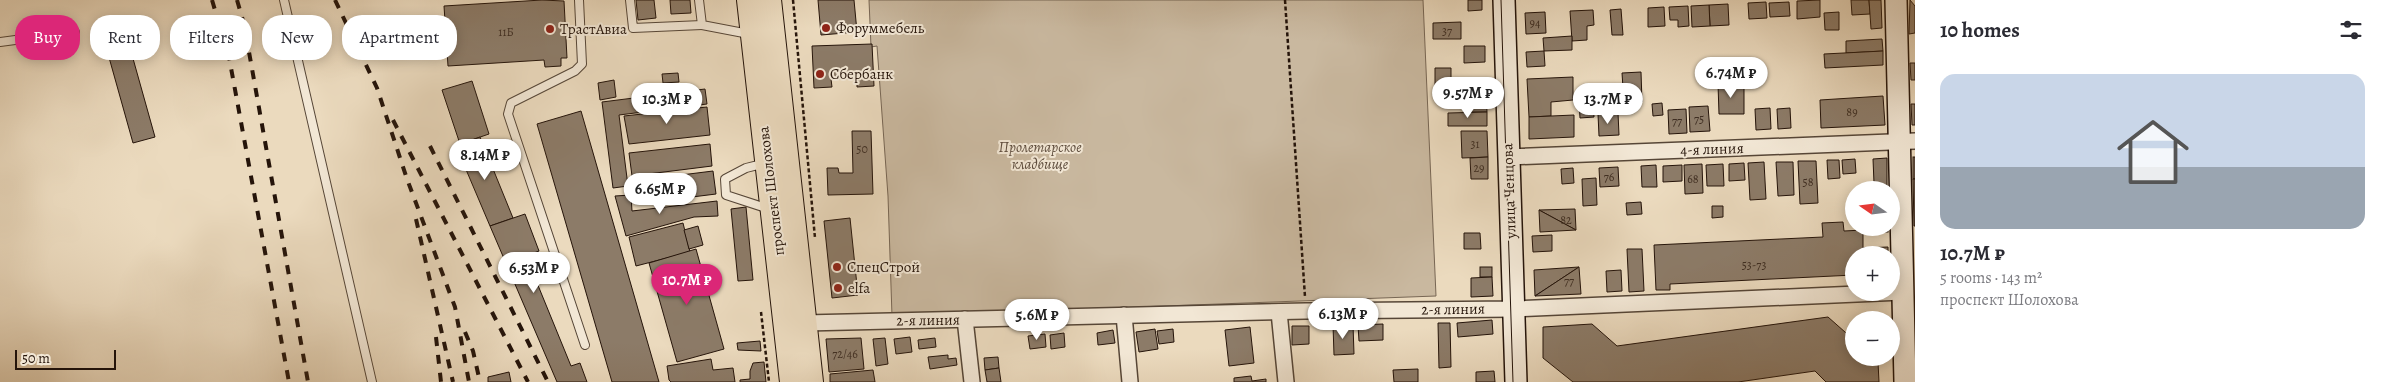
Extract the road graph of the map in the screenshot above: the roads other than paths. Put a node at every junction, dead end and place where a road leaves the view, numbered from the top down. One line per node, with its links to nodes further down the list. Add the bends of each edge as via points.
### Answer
1 (284, 0): 24 (lane)
2 (579, 0): 23 (lane, via 582,64 575,71 511,103 508,114)
3 (630, 0): 9 (lane, via 633,28)
4 (699, 0): 9 (lane)
5 (749, 0): 10 (main road, проспект Шолохова)
6 (769, 0): 22 (main road, проспект Шолохова)
7 (1504, 0): 14 (street, улица Ченцова)
8 (1896, 0): 13 (street)
9 (702, 25): 10 (lane)
10 (753, 34): 15 (main road, проспект Шолохова)
11 (15, 40): 12 (lane)
12 (0, 42)
13 (1908, 142): 14 (street, 4-я линия); 17 (street)
14 (1508, 157): 18 (street, улица Ченцова)
15 (768, 162): 16 (main road, проспект Шолохова); 16 (lane, via 746,168 725,179 726,195)
16 (773, 211): 25 (main road, проспект Шолохова)
17 (1909, 292): 18 (street, 2-я линия); 31 (street)
18 (1513, 308): 19 (street, 2-я линия); 30 (street, улица Ченцова)
19 (1279, 312): 20 (street, 2-я линия); 29 (street)
20 (1124, 315): 21 (street, 2-я линия); 28 (street)
21 (965, 319): 22 (street, 2-я линия); 27 (street)
22 (805, 323): 26 (main road, проспект Шолохова)
23 (585, 345)
24 (372, 382)
25 (792, 382)
26 (811, 382)
27 (972, 382)
28 (1130, 382)
29 (1286, 382)
30 (1516, 382)
31 (1905, 382)

